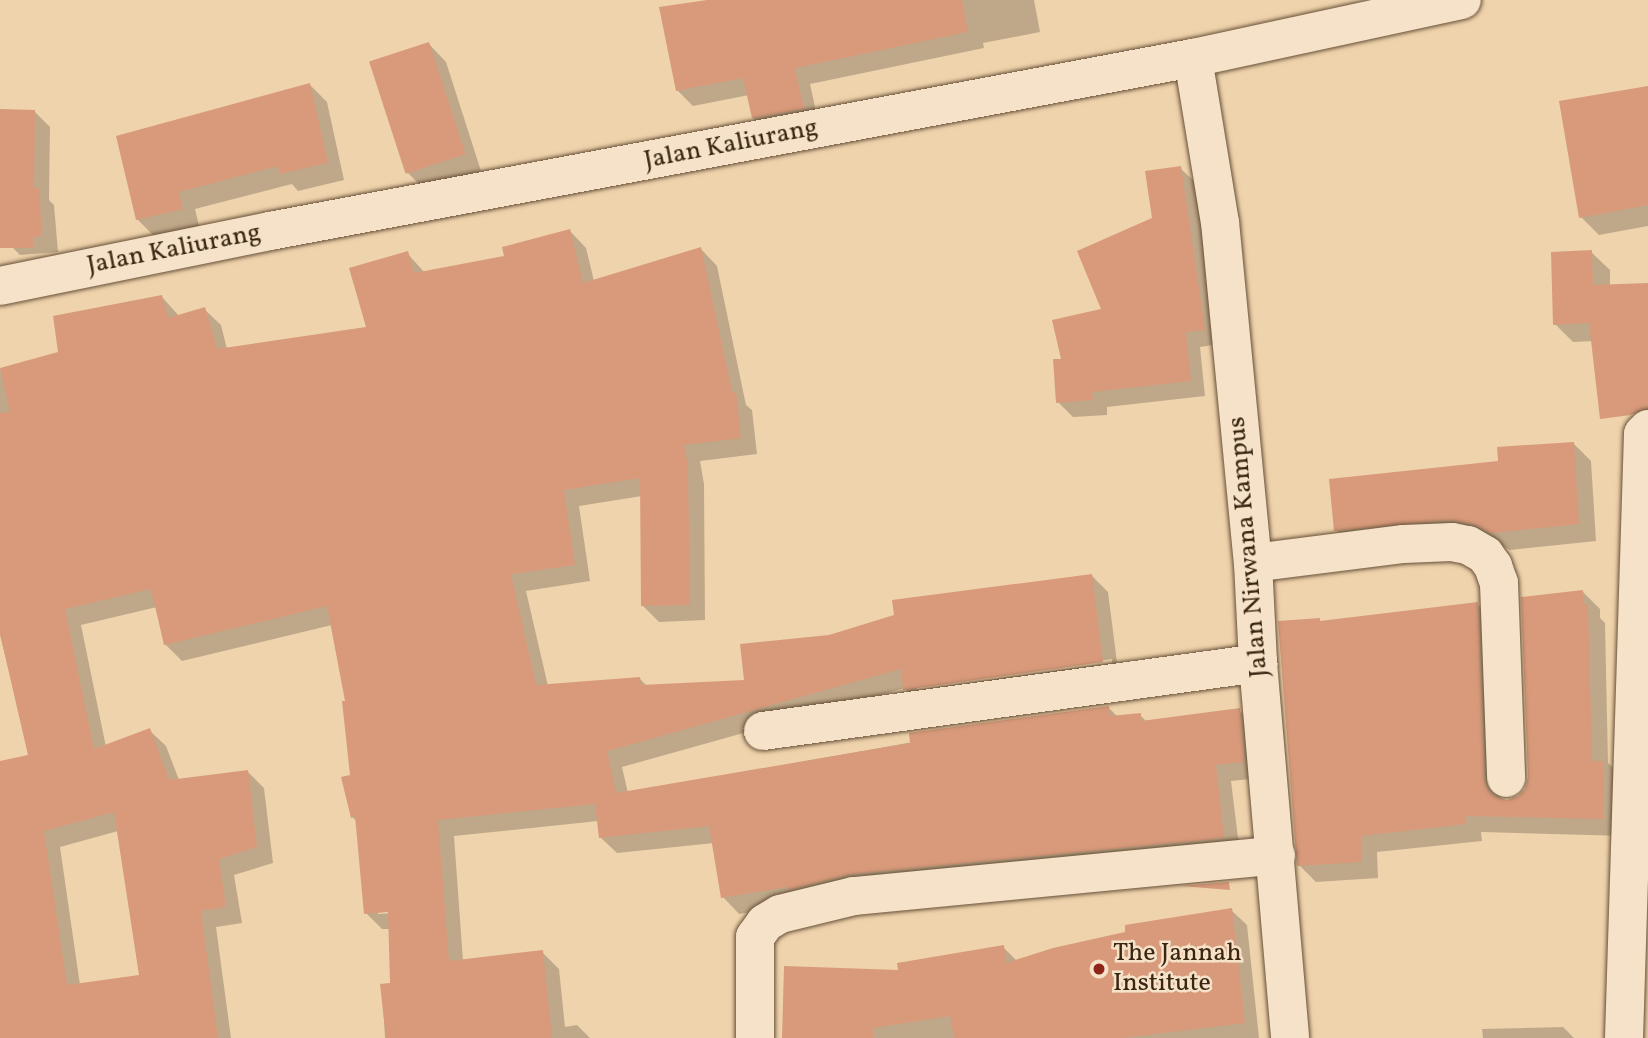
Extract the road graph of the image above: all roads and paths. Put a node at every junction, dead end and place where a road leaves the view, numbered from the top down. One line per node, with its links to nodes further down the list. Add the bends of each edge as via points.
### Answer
1 (1462, 0): 2 (street, Jalan Kaliurang)
2 (1193, 58): 3 (street, Jalan Kaliurang); 5 (street, Jalan Nirwana Kampus, via 1220,222)
3 (0, 286)
4 (1648, 429): 12 (street, via 1643,434)
5 (1253, 563): 6 (street, Jalan Nirwana Kampus); 8 (street, via 1452,541 1485,555 1499,583)
6 (1258, 663): 7 (street); 9 (street, Jalan Nirwana Kampus)
7 (763, 731)
8 (1506, 778)
9 (1276, 855): 10 (street, via 854,896 780,914 765,923 755,937); 11 (street, Jalan Nirwana Kampus)
10 (755, 1038)
11 (1290, 1038)
12 (1623, 1038)

